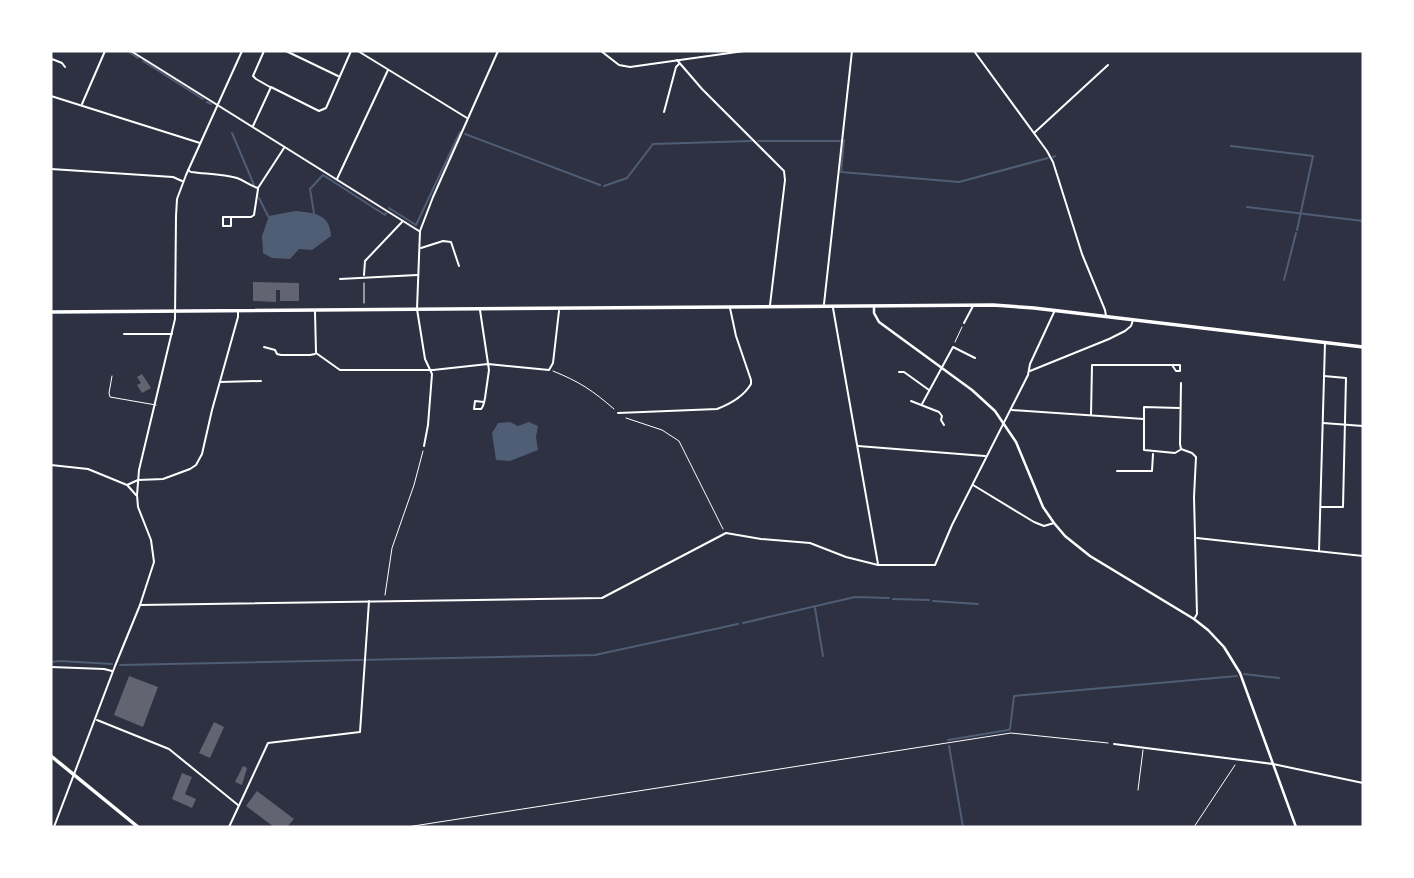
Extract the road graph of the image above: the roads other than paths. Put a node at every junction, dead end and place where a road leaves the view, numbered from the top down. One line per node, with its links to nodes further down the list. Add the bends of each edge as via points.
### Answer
1 (105, 51): 22 (street)
2 (131, 51): 23 (street)
3 (242, 51): 23 (street)
4 (264, 51): 20 (street, via 253,76)
5 (286, 51): 19 (street)
6 (351, 51): 19 (street)
7 (358, 51): 18 (street)
8 (498, 51): 25 (street)
9 (601, 51): 14 (street, via 630,67)
10 (744, 51): 14 (street)
11 (852, 51): 43 (street)
12 (974, 51): 27 (street)
13 (51, 59): 17 (street)
14 (677, 60): 15 (street)
15 (679, 64): 24 (street); 46 (street, via 784,171)
16 (1108, 65): 27 (street)
17 (65, 67)
18 (388, 70): 25 (street); 32 (street)
19 (340, 77): 20 (street, via 326,108 319,111)
20 (271, 87): 26 (street)
21 (51, 96): 22 (street)
22 (81, 105): 28 (street)
23 (218, 105): 26 (street); 28 (street)
24 (664, 112)
25 (468, 118): 37 (street)
26 (253, 127): 29 (street)
27 (1034, 134): 57 (street, via 1058,172)
28 (201, 144): 31 (street)
29 (284, 147): 32 (street); 34 (street)
30 (51, 169): 33 (street, via 173,177)
31 (188, 170): 33 (street); 34 (street, via 240,179)
32 (337, 180): 36 (street)
33 (184, 182): 55 (street, via 176,208)
34 (258, 188): 35 (street, via 254,215)
35 (231, 217)
36 (403, 221): 37 (street); 41 (street, via 365,261)
37 (419, 231): 38 (street)
38 (420, 248): 39 (street, via 451,242); 40 (street)
39 (459, 266)
40 (418, 275): 41 (street); 50 (street)
41 (365, 276): 42 (street)
42 (340, 279)
43 (824, 306): 44 (main road); 46 (main road)
44 (833, 306): 47 (main road); 94 (street)
45 (973, 306): 47 (main road); 54 (main road); 59 (street)
46 (770, 307): 49 (main road)
47 (874, 307): 69 (street, via 880,322)
48 (559, 308): 49 (main road); 51 (main road); 67 (street, via 554,363 549,370)
49 (730, 308): 85 (street, via 751,380 746,391 717,409)
50 (417, 309): 51 (main road); 53 (main road); 70 (street)
51 (480, 309): 67 (street)
52 (238, 310): 53 (main road); 55 (main road); 76 (street)
53 (315, 310): 65 (street)
54 (1055, 310): 57 (main road); 71 (street)
55 (175, 311): 56 (main road); 61 (street)
56 (51, 312)
57 (1106, 317): 58 (main road)
58 (1133, 320): 62 (main road); 71 (street, via 1125,331 1109,339)
59 (964, 323)
60 (124, 334): 61 (street)
61 (172, 334): 82 (street)
62 (1325, 343): 64 (main road); 74 (street)
63 (264, 347): 65 (street, via 275,349 277,355)
64 (1363, 348)
65 (316, 353): 70 (street, via 340,369)
66 (975, 358): 69 (street, via 953,347)
67 (488, 364): 70 (street); 80 (street)
68 (1172, 365): 86 (street, via 1091,365)
69 (943, 368): 78 (street); 88 (street)
70 (431, 370): 93 (street)
71 (1029, 371): 84 (street)
72 (899, 372): 78 (street)
73 (112, 376): 82 (lane, via 110,397)
74 (1324, 376): 89 (street); 90 (street, via 1346,378)
75 (261, 381): 76 (street)
76 (220, 382): 100 (street, via 196,465 163,479)
77 (1181, 383): 83 (street)
78 (930, 391): 81 (street)
79 (911, 401): 81 (street)
80 (484, 402)
81 (922, 404): 91 (street, via 941,414)
82 (156, 405): 100 (street)
83 (1180, 408): 87 (street, via 1144,407); 95 (street)
84 (1010, 410): 86 (street); 88 (street)
85 (618, 413)
86 (1091, 415): 87 (street)
87 (1144, 419): 96 (street, via 1144,450)
88 (1004, 422): 97 (street); 105 (street)
89 (1323, 423): 90 (street); 104 (street)
90 (1345, 424): 92 (street); 104 (street, via 1343,507)
91 (944, 425)
92 (1363, 426)
93 (425, 446)
94 (857, 446): 97 (street); 109 (street)
95 (1181, 449): 96 (street); 106 (street, via 1196,457)
96 (1153, 452): 99 (street, via 1152,471)
97 (986, 456): 102 (street)
98 (51, 465): 101 (street, via 88,469)
99 (1117, 471)
100 (138, 480): 101 (street); 103 (street)
101 (127, 485): 103 (street)
102 (972, 485): 105 (street, via 1034,522); 109 (street, via 935,565)
103 (137, 495): 111 (street, via 154,562)
104 (1320, 507): 107 (street)
105 (1054, 523): 112 (street, via 1090,556)
106 (1196, 538): 107 (street); 112 (street)
107 (1318, 551): 108 (street)
108 (1363, 556)
109 (878, 565): 110 (street, via 810,543 726,533 602,597)
110 (369, 601): 111 (street); 123 (street, via 360,732 268,743)
111 (140, 605): 114 (street)
112 (1194, 619): 119 (street, via 1217,638 1237,667)
113 (51, 667): 114 (street)
114 (113, 671): 115 (street)
115 (95, 719): 120 (street); 123 (street, via 169,749)
116 (1114, 744): 117 (street)
117 (1144, 748): 119 (street); 122 (lane)
118 (51, 756): 120 (main road)
119 (1273, 764): 121 (street); 127 (street)
120 (74, 775): 124 (street); 125 (main road)
121 (1363, 783)
122 (1138, 790)
123 (239, 805): 126 (street)
124 (54, 827)
125 (138, 827)
126 (229, 827)
127 (1296, 827)

